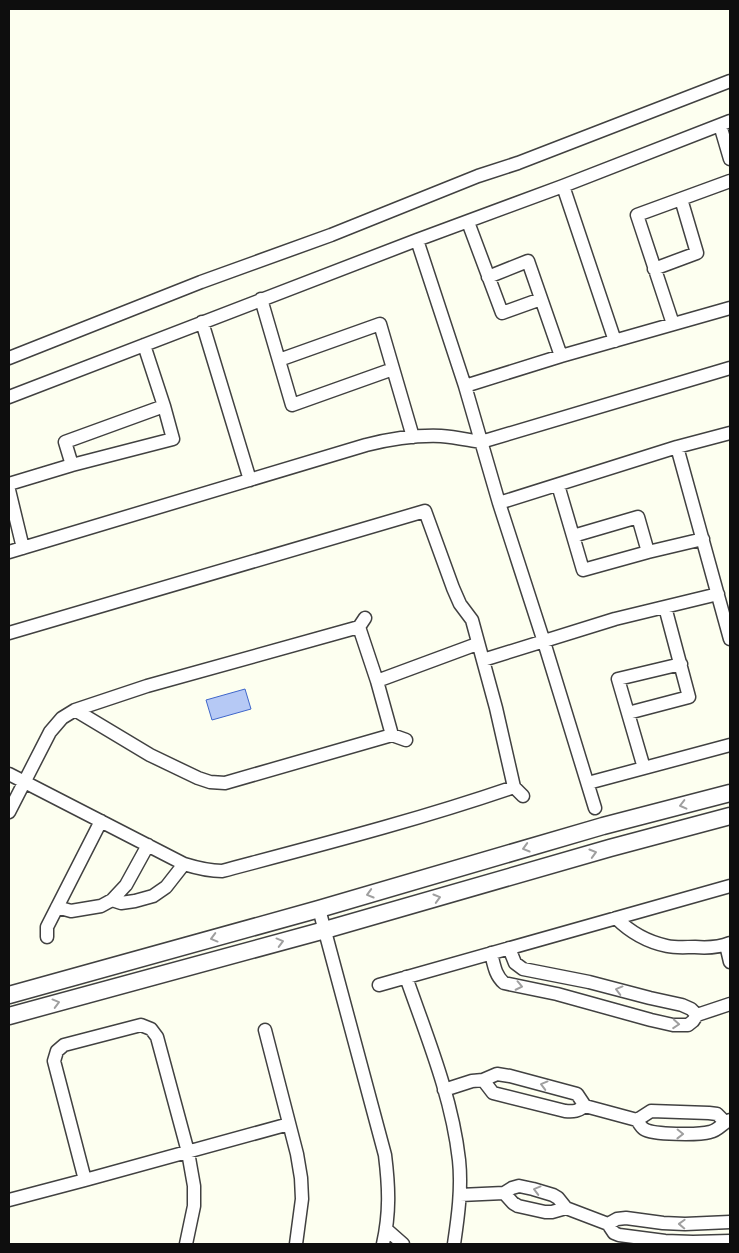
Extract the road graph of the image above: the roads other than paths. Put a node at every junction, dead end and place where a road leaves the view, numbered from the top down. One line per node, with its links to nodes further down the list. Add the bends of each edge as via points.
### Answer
1 (730, 81): 19 (street)
2 (725, 122): 3 (street); 5 (street)
3 (730, 159)
4 (730, 181): 6 (street)
5 (563, 186): 7 (street); 16 (street)
6 (681, 199): 9 (street, via 697,253); 9 (street, via 637,215)
7 (468, 222): 8 (street); 10 (street)
8 (418, 240): 11 (street); 23 (street)
9 (654, 268): 15 (street)
10 (488, 277): 12 (street, via 502,313); 12 (street, via 528,261)
11 (261, 299): 14 (street); 20 (street)
12 (541, 299): 18 (street)
13 (730, 308): 15 (street)
14 (202, 322): 17 (street); 31 (street)
15 (672, 324): 16 (street)
16 (615, 341): 18 (street)
17 (144, 345): 24 (street); 25 (street)
18 (561, 356): 23 (street)
19 (9, 358)
20 (279, 360): 22 (street, via 380,324); 22 (street, via 292,405)
21 (730, 368): 28 (street)
22 (393, 369): 27 (street)
23 (465, 386): 28 (street)
24 (9, 397)
25 (164, 406): 30 (street, via 65,442); 30 (street, via 173,439)
26 (730, 432): 29 (street)
27 (413, 437): 28 (street, via 441,436); 31 (street, via 366,445)
28 (481, 442): 35 (street)
29 (678, 447): 33 (street); 37 (street)
30 (72, 465): 32 (street)
31 (250, 480): 38 (street)
32 (9, 484)
33 (558, 485): 35 (street); 36 (street)
34 (9, 490): 38 (street)
35 (499, 504): 45 (street)
36 (573, 536): 40 (street, via 583,570); 40 (street, via 638,517)
37 (703, 539): 40 (street); 41 (street)
38 (23, 548): 39 (street)
39 (9, 552)
40 (648, 552)
41 (718, 594): 42 (street); 44 (street)
42 (666, 607): 45 (street); 48 (street)
43 (9, 633): 46 (street, via 425,511 453,588 472,620)
44 (730, 639)
45 (544, 642): 47 (street); 58 (street)
46 (477, 644): 47 (street); 49 (street)
47 (483, 660): 59 (street)
48 (681, 664): 51 (street, via 689,697); 51 (street, via 618,680)
49 (377, 681): 50 (street, via 362,622); 52 (street)
50 (75, 710): 52 (street, via 150,755 210,782 224,782); 57 (street, via 62,718 50,732)
51 (628, 713): 55 (street)
52 (392, 735): 53 (street)
53 (406, 740)
54 (730, 745): 55 (street)
55 (644, 768): 58 (street)
56 (9, 774): 57 (street)
57 (24, 782): 63 (street); 65 (street)
58 (588, 783): 62 (street)
59 (514, 787): 61 (street); 67 (street, via 383,828 222,871 208,871)
60 (730, 793): 71 (street, one-way to 71, via 603,826)
61 (523, 796)
62 (595, 808)
63 (9, 812)
64 (730, 816): 73 (street, one-way to 64)
65 (102, 821): 66 (street); 70 (street)
66 (148, 845): 67 (street); 69 (street, via 126,886)
67 (184, 864): 69 (street, via 166,887 153,896 121,903)
68 (730, 886): 72 (street)
69 (112, 900): 70 (street, via 101,906 71,911)
70 (57, 907): 74 (street, via 47,927)
71 (319, 909): 73 (street); 81 (street, one-way to 81)
72 (616, 918): 75 (street, via 637,935 668,946 706,948); 76 (street)
73 (325, 930): 84 (street, one-way to 73); 100 (street, via 385,1155 389,1188)
74 (47, 937)
75 (728, 944): 78 (street)
76 (509, 948): 77 (street); 83 (street, one-way to 76, via 682,1005 523,969 515,963)
77 (491, 953): 79 (street); 83 (street, one-way to 83, via 498,978 504,983 673,1025 688,1025)
78 (730, 962)
79 (406, 977): 80 (street); 87 (street)
80 (379, 985)
81 (9, 995)
82 (730, 1004): 83 (street)
83 (698, 1015)
84 (9, 1016)
85 (265, 1030): 91 (street)
86 (483, 1080): 87 (street); 88 (street, via 493,1093 574,1112); 88 (street, one-way to 86, via 578,1094 510,1076 497,1074)
87 (444, 1090): 95 (street, via 454,1128)
88 (586, 1106): 89 (street)
89 (637, 1120): 90 (street, via 651,1111 717,1114); 90 (street, one-way to 90, via 646,1131 682,1134 710,1132)
90 (728, 1121)
91 (289, 1124): 92 (street); 103 (street, via 301,1178 302,1199)
92 (188, 1152): 93 (street); 93 (street, via 157,1038 151,1029 141,1025 64,1045 57,1051 54,1061); 102 (street, via 194,1206)
93 (85, 1180): 96 (street)
94 (504, 1192): 95 (street); 97 (street, via 518,1206 545,1212); 97 (street, one-way to 94, via 553,1195 532,1189 519,1186)
95 (460, 1195): 106 (street)
96 (9, 1200)
97 (566, 1208): 99 (street)
98 (730, 1222): 99 (street, one-way to 99, via 685,1224 626,1218)
99 (608, 1224): 101 (street, via 619,1236 693,1242)
100 (386, 1229): 104 (street); 105 (street)
101 (730, 1241)
102 (186, 1244)
103 (296, 1244)
104 (383, 1244)
105 (403, 1244)
106 (454, 1244)

